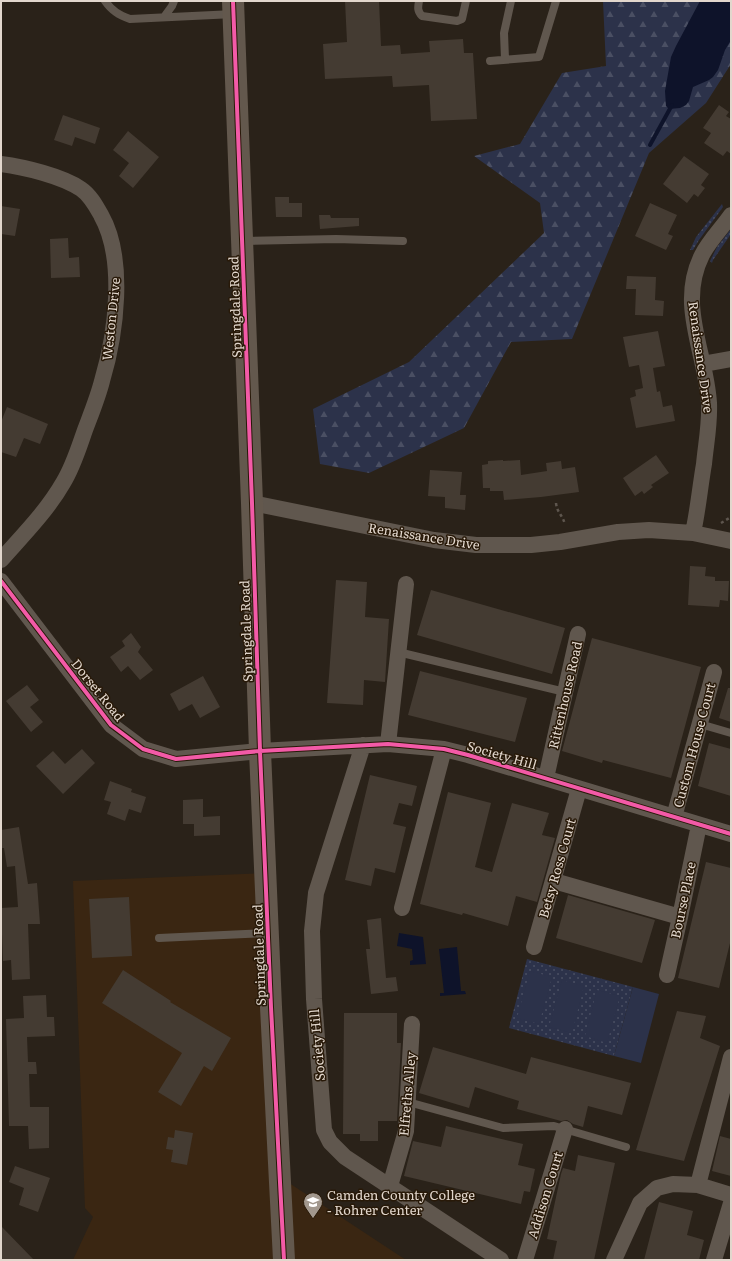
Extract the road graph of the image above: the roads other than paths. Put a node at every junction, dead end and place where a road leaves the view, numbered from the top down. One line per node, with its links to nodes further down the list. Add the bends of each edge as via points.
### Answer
1 (105, 1): 8 (lane, via 120,16)
2 (174, 1): 8 (lane)
3 (419, 1): 4 (lane, via 418,9 422,16 458,21 462,19)
4 (466, 1)
5 (511, 1): 9 (lane, via 504,33)
6 (556, 1): 9 (lane, via 539,57)
7 (234, 8): 8 (lane); 13 (main road, Springdale Road)
8 (164, 17)
9 (505, 59): 10 (lane)
10 (490, 60)
11 (1, 164): 20 (street, Weston Drive, via 61,179 82,189 105,222 113,244 116,272 110,350 102,382 79,446 64,481 49,505)
12 (731, 215): 16 (street, Renaissance Drive, via 703,253 693,281 692,317)
13 (243, 241): 14 (lane); 17 (main road, Springdale Road)
14 (403, 241)
15 (731, 359): 16 (street)
16 (703, 364): 18 (street, Renaissance Drive, via 709,399 709,422)
17 (252, 503): 18 (street, Renaissance Drive, via 434,540 481,545 531,546 631,531 666,530); 32 (main road, Springdale Road)
18 (694, 533): 19 (street, Renaissance Drive)
19 (731, 541)
20 (1, 560)
21 (1, 581): 32 (street, Dorset Road, via 111,725 143,749 176,758)
22 (406, 584): 24 (street)
23 (578, 634): 26 (street, Rittenhouse Road)
24 (398, 652): 26 (lane); 29 (street)
25 (714, 672): 27 (street, Custom House Court)
26 (565, 692): 33 (street, Rittenhouse Road)
27 (700, 724): 28 (lane); 35 (street, Custom House Court)
28 (731, 733)
29 (388, 744): 30 (street, Society Hill); 31 (street, Society Hill)
30 (363, 745): 32 (street, Society Hill); 51 (street, Society Hill, via 316,893 312,930 314,998 324,1130 330,1142 345,1156)
31 (444, 749): 33 (street, Society Hill); 39 (street)
32 (260, 751): 41 (main road, Springdale Road)
33 (546, 778): 34 (street, Society Hill)
34 (579, 789): 35 (street, Society Hill); 38 (street, Betsy Ross Court)
35 (674, 818): 36 (street, Society Hill)
36 (699, 825): 37 (street, Society Hill); 40 (street, Bourse Place)
37 (731, 834)
38 (554, 881): 40 (street); 43 (street, Betsy Ross Court)
39 (402, 908)
40 (680, 917): 44 (street, Bourse Place)
41 (268, 933): 42 (lane); 54 (main road, Springdale Road)
42 (159, 938)
43 (534, 947)
44 (667, 974)
45 (412, 1024): 47 (street, Elfreths Alley)
46 (731, 1057): 50 (street, via 722,1102)
47 (408, 1102): 48 (lane, via 503,1128 554,1126); 51 (street, Elfreths Alley, via 406,1131)
48 (565, 1129): 49 (lane); 56 (street, Addison Court)
49 (626, 1148)
50 (698, 1185): 52 (street); 57 (street, via 673,1184 653,1190 640,1203)
51 (390, 1186): 55 (street, Society Hill)
52 (731, 1195)
53 (731, 1203): 58 (street)
54 (284, 1260)
55 (501, 1260)
56 (525, 1260)
57 (614, 1260)
58 (714, 1260)

